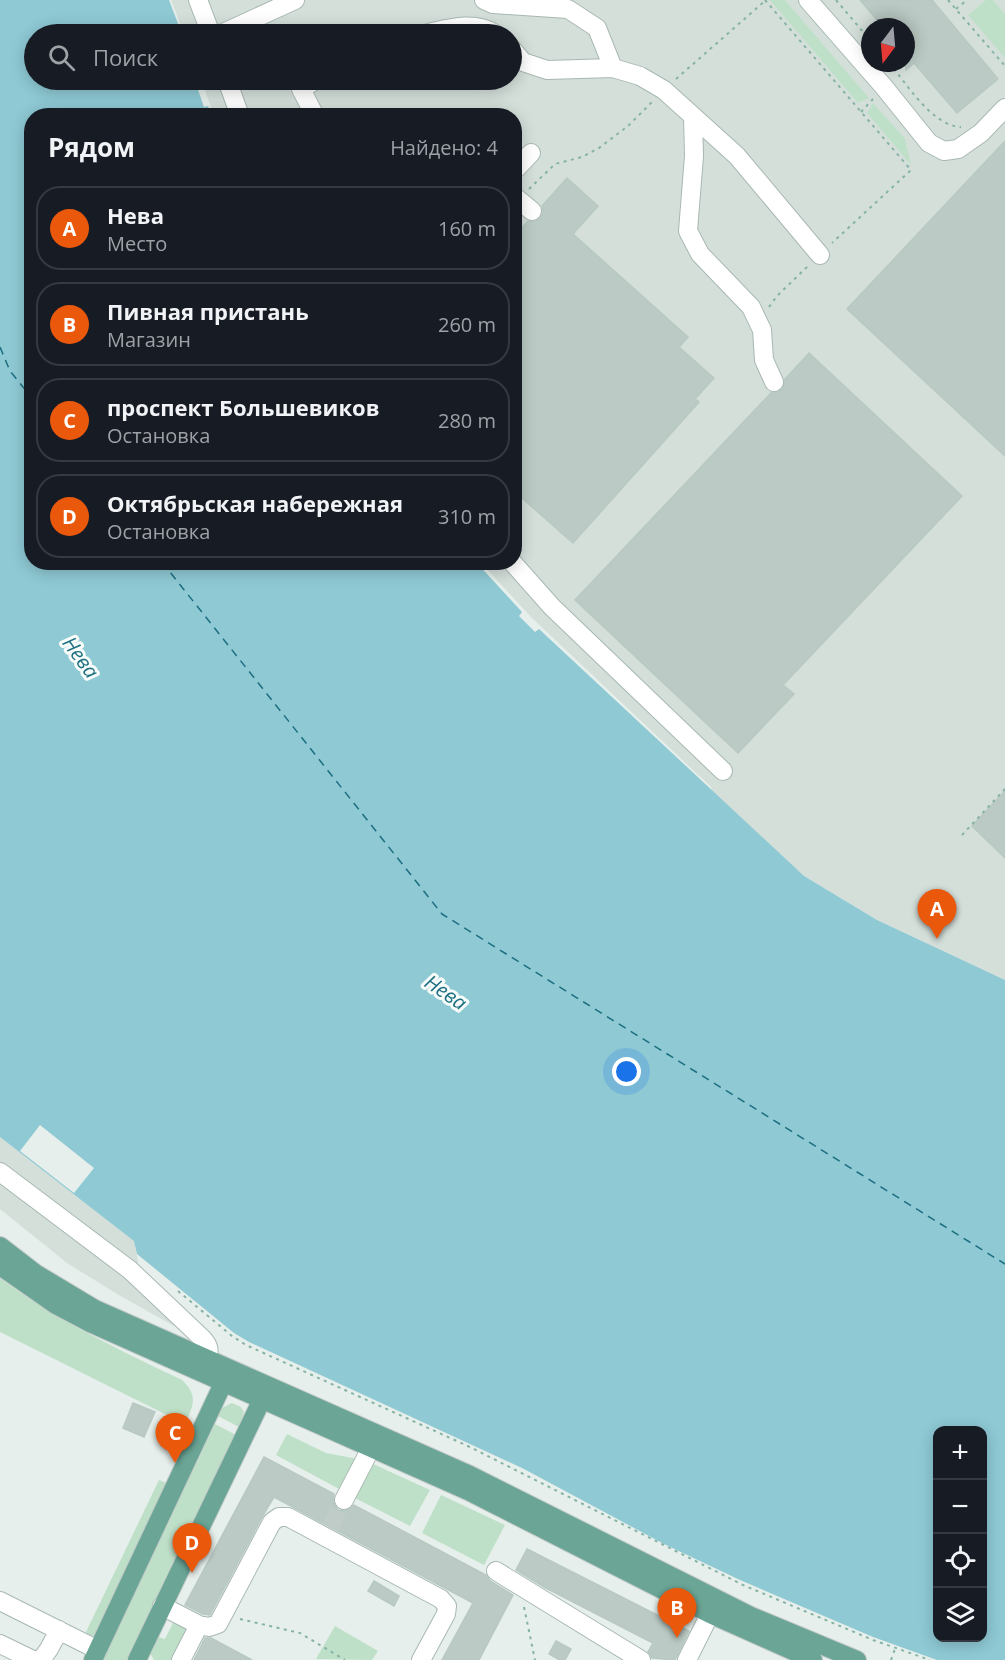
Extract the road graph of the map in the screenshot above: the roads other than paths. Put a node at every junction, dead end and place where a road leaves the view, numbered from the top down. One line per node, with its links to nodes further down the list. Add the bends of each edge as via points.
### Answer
1 (198, 0): 5 (lane)
2 (295, 0): 6 (lane)
3 (808, 0): 14 (lane, via 930,143 944,151 958,149 973,139)
4 (489, 2): 7 (lane); 9 (lane, via 568,9 597,28)
5 (207, 24)
6 (243, 24)
7 (491, 24)
8 (522, 61): 9 (lane, via 548,70)
9 (613, 68): 15 (lane, via 640,76 664,90)
10 (231, 90): 12 (lane)
11 (302, 90): 13 (lane)
12 (237, 108)
13 (311, 108)
14 (1005, 108)
15 (693, 116): 18 (lane, via 737,156); 19 (lane, via 688,231 700,254 751,307 762,330 764,360)
16 (531, 153): 17 (lane)
17 (522, 163)
18 (820, 255)
19 (774, 382)
20 (519, 570): 21 (lane, via 552,607)
21 (723, 771)
22 (0, 1172): 25 (lane, via 130,1270 204,1339 209,1350)
23 (0, 1246): 25 (main road, via 94,1309)
24 (0, 1266): 26 (main road, via 90,1323)
25 (207, 1359): 26 (main road)
26 (227, 1376): 27 (main road); 37 (main road)
27 (265, 1393): 28 (main road); 32 (main road); 46 (main road, via 470,1475 751,1616)
28 (371, 1449): 29 (lane); 33 (main road, via 468,1491)
29 (344, 1500)
30 (496, 1571): 43 (lane)
31 (0, 1601): 35 (lane)
32 (162, 1606): 34 (lane); 38 (main road)
33 (710, 1614): 44 (lane); 45 (main road)
34 (199, 1625): 41 (lane); 42 (lane, via 218,1624 272,1522 288,1517 327,1532 441,1599 447,1606 446,1614)
35 (58, 1630): 37 (lane); 40 (lane)
36 (0, 1644): 39 (lane)
37 (96, 1655)
38 (139, 1659)
39 (33, 1660)
40 (42, 1660)
41 (181, 1660)
42 (421, 1660)
43 (640, 1660)
44 (687, 1660)
45 (813, 1660)
46 (857, 1660)

